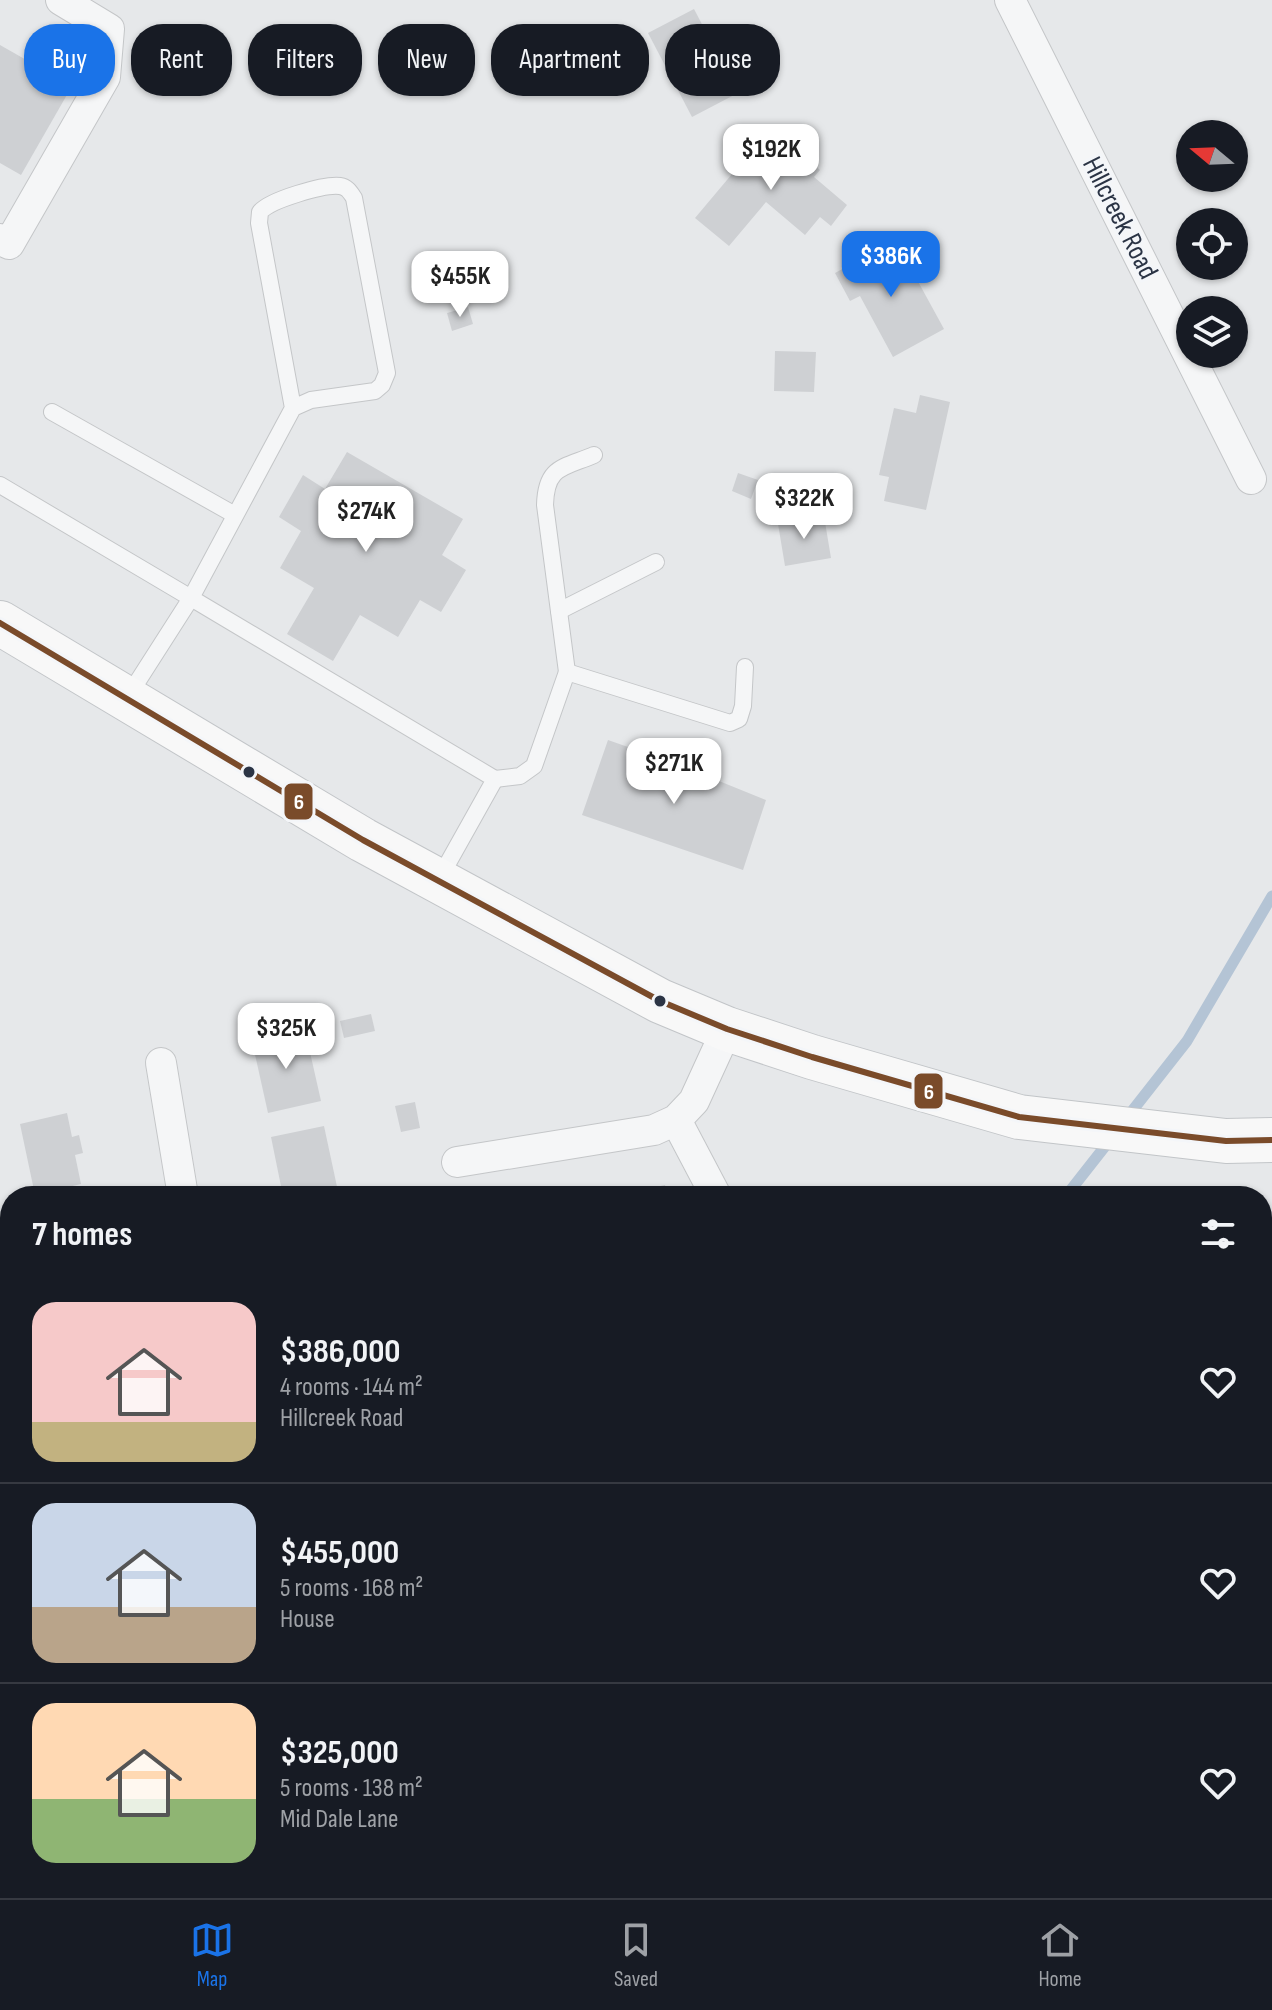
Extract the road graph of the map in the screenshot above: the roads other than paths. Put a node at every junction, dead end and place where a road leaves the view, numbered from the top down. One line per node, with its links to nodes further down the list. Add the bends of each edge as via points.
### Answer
1 (61, 0): 3 (street, via 109,29 105,77)
2 (1010, 0): 7 (street, Hillcreek Road)
3 (4, 241)
4 (293, 408): 4 (lane, via 311,400 375,391 387,373 354,198 338,185 276,199 260,212); 9 (lane)
5 (52, 412): 9 (lane)
6 (594, 455): 12 (lane, via 557,470 545,490)
7 (1251, 479)
8 (0, 485): 11 (lane)
9 (235, 515): 11 (lane)
10 (656, 562): 12 (lane)
11 (191, 598): 16 (lane); 17 (lane)
12 (559, 611): 15 (lane)
13 (0, 623): 16 (main road)
14 (745, 667): 15 (lane, via 743,706 739,719 730,723)
15 (567, 672): 17 (lane, via 534,766 520,776)
16 (126, 699): 18 (main road)
17 (495, 779): 18 (lane)
18 (439, 881): 19 (main road, via 660,1001)
19 (727, 1029): 21 (street, via 694,1101); 22 (main road, via 1019,1117 1226,1141)
20 (161, 1063): 24 (street)
21 (676, 1120): 23 (street, via 654,1130); 25 (street)
22 (1272, 1140)
23 (457, 1162)
24 (181, 1186)
25 (711, 1186)

